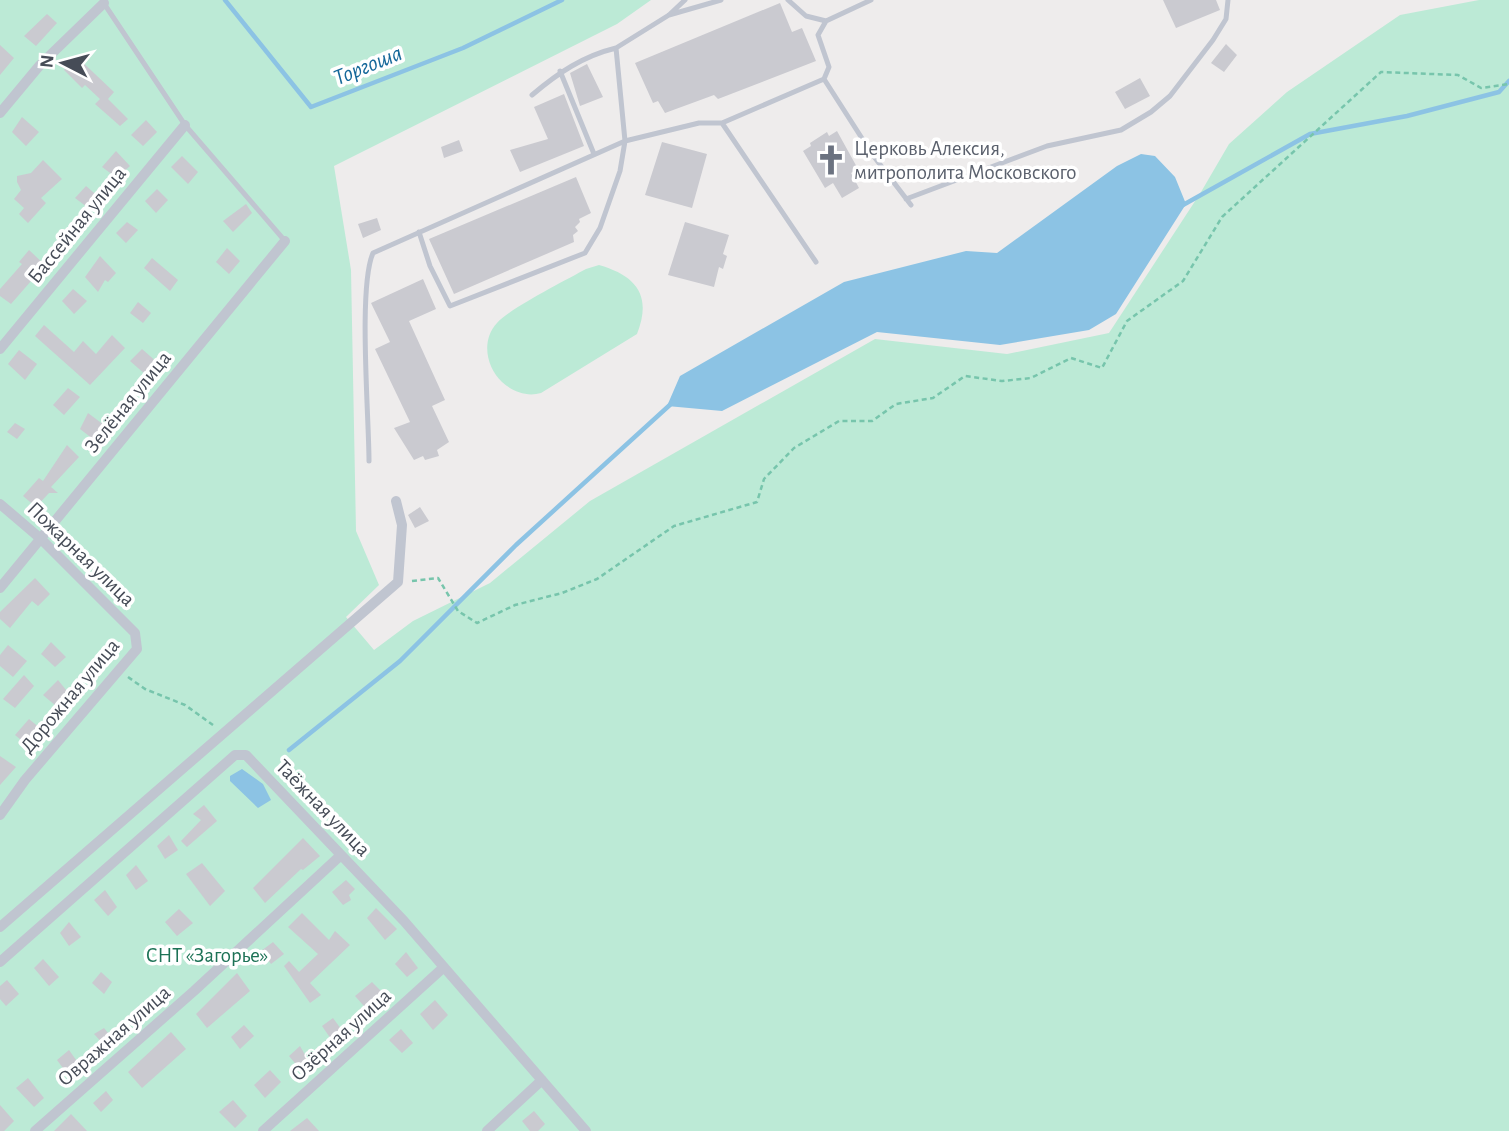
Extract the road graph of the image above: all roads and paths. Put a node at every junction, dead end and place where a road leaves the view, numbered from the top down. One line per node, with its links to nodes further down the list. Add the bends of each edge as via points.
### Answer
1 (685, 0): 7 (lane)
2 (721, 0): 7 (lane)
3 (788, 0): 8 (lane, via 806,16)
4 (871, 0): 8 (lane)
5 (1228, 0): 19 (lane, via 1226,19 1213,40 1170,96 1151,112 1121,130 1047,146)
6 (103, 2): 14 (street); 16 (lane)
7 (669, 15): 9 (lane)
8 (827, 22): 11 (lane, via 818,35 828,67)
9 (616, 48): 10 (lane, via 597,52); 17 (lane)
10 (560, 71): 13 (lane); 18 (lane)
11 (824, 79): 15 (lane); 19 (lane)
12 (1509, 84): 29 (path, via 1481,88 1458,75 1381,72 1222,217 1183,281 1127,321 1102,368 1071,359 1031,378 1002,381 965,376 933,398 896,404 872,421 839,421 794,449 764,479 757,502 674,526 597,579 515,605 477,623 458,611 438,578)
13 (532, 96)
14 (0, 113)
15 (722, 123): 17 (lane, via 699,123); 23 (lane)
16 (185, 125): 22 (lane); 24 (street, Бассейная улица)
17 (625, 141): 18 (lane); 21 (lane, via 620,171 586,253 450,306)
18 (594, 154): 21 (lane)
19 (906, 199): 20 (lane)
20 (911, 205)
21 (419, 232): 25 (lane, via 373,253 369,263)
22 (285, 241): 28 (street, Зелёная улица)
23 (816, 262)
24 (0, 349)
25 (369, 461)
26 (396, 501): 29 (street, via 402,525)
27 (0, 504): 28 (street, Пожарная улица)
28 (41, 540): 30 (street, Зелёная улица); 31 (street, Пожарная улица)
29 (398, 582): 33 (street)
30 (0, 588)
31 (135, 633): 32 (street, Дорожная улица, via 137,649)
32 (120, 671): 33 (path, via 145,689 185,705); 34 (street, Дорожная улица)
33 (224, 733): 36 (street)
34 (0, 815)
35 (341, 855): 37 (street, Таёжная улица, via 246,755 235,755); 38 (street, Таёжная улица); 40 (street, Овражная улица)
36 (0, 927)
37 (0, 962)
38 (444, 967): 39 (street, Таёжная улица); 41 (street, Озёрная улица)
39 (542, 1080): 42 (street); 43 (street, Таёжная улица)
40 (35, 1131)
41 (263, 1131)
42 (487, 1131)
43 (586, 1131)

